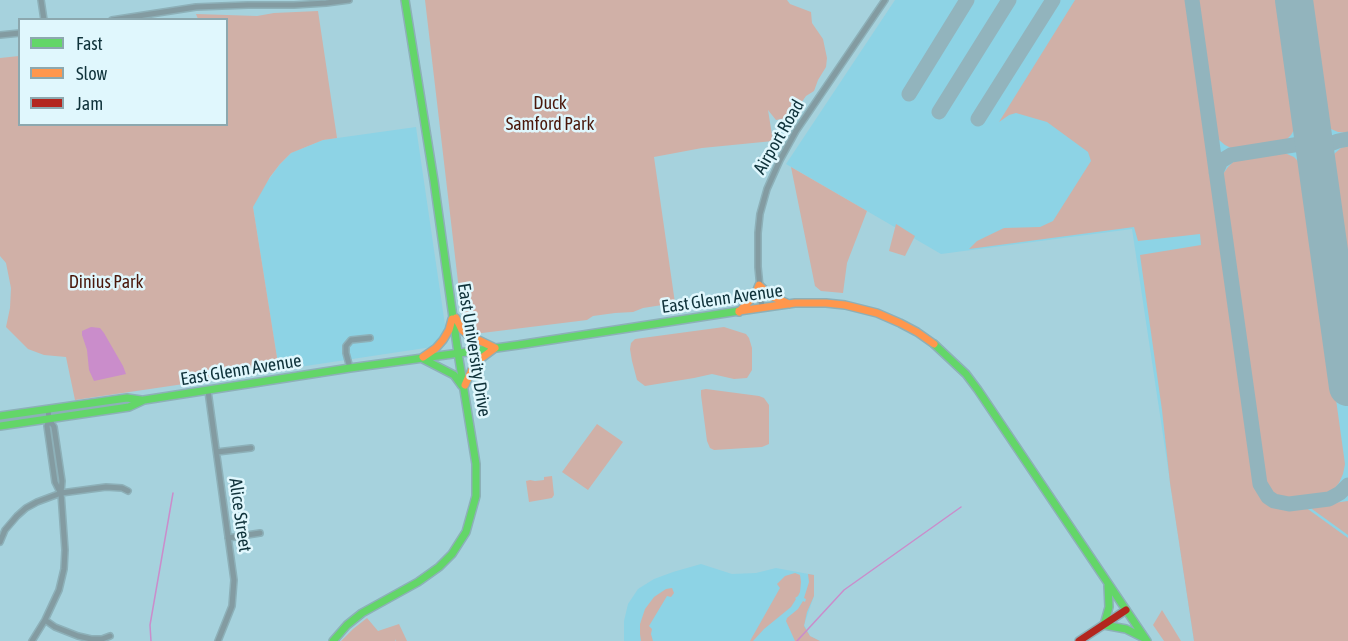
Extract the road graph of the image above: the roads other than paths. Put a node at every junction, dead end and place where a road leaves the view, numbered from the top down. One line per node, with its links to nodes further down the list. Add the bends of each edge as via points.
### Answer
1 (41, 0): 6 (street)
2 (350, 0): 5 (street)
3 (405, 0): 14 (main road, East University Drive)
4 (885, 0): 10 (street, Airport Road, via 796,131 774,171 760,214)
5 (269, 3): 7 (street, via 196,7)
6 (44, 18)
7 (125, 18)
8 (18, 33): 9 (street)
9 (0, 35)
10 (759, 285): 11 (main road, via 771,296); 12 (street, Airport Road); 13 (main road)
11 (790, 304): 12 (main road, East Glenn Avenue); 34 (main road, East Glenn Avenue, via 826,303 864,309 900,323 938,347 978,390)
12 (762, 308): 13 (main road, East Glenn Avenue)
13 (739, 312): 16 (main road, East Glenn Avenue)
14 (453, 314): 16 (main road, via 462,330); 17 (main road, East University Drive); 18 (main road, via 443,340)
15 (370, 338): 19 (street, via 351,340 346,346)
16 (495, 348): 17 (main road, East Glenn Avenue); 20 (main road, via 475,363)
17 (458, 353): 18 (main road, East Glenn Avenue); 20 (main road, East University Drive)
18 (421, 358): 19 (main road, East Glenn Avenue); 20 (main road, via 454,375)
19 (350, 368): 21 (main road, East Glenn Avenue)
20 (464, 388): 42 (main road, East University Drive, via 477,483 465,532 439,567 362,613)
21 (208, 391): 22 (main road, East Glenn Avenue); 28 (street, Alice Street)
22 (144, 400): 23 (main road, East Glenn Avenue, via 127,398); 25 (main road, East Glenn Avenue, via 129,407)
23 (48, 410): 24 (main road, East Glenn Avenue); 25 (street)
24 (0, 416)
25 (49, 419): 26 (main road, East Glenn Avenue); 30 (street, via 55,482)
26 (0, 426)
27 (251, 448): 28 (street)
28 (217, 452): 32 (street, Alice Street)
29 (128, 491): 30 (street, via 113,487)
30 (61, 493): 33 (street, via 16,516); 36 (street, via 64,569)
31 (261, 533): 32 (street)
32 (228, 538): 41 (street, Alice Street, via 234,594)
33 (0, 542)
34 (1108, 583): 35 (main road, East Glenn Avenue); 37 (main road, via 1109,607)
35 (1126, 610): 37 (main road); 39 (main road, East Glenn Avenue)
36 (45, 620): 38 (street, via 78,636); 40 (street)
37 (1104, 625): 39 (main road, via 1126,629); 43 (main road)
38 (110, 636)
39 (1146, 640)
40 (32, 641)
41 (218, 641)
42 (333, 641)
43 (1079, 641)

